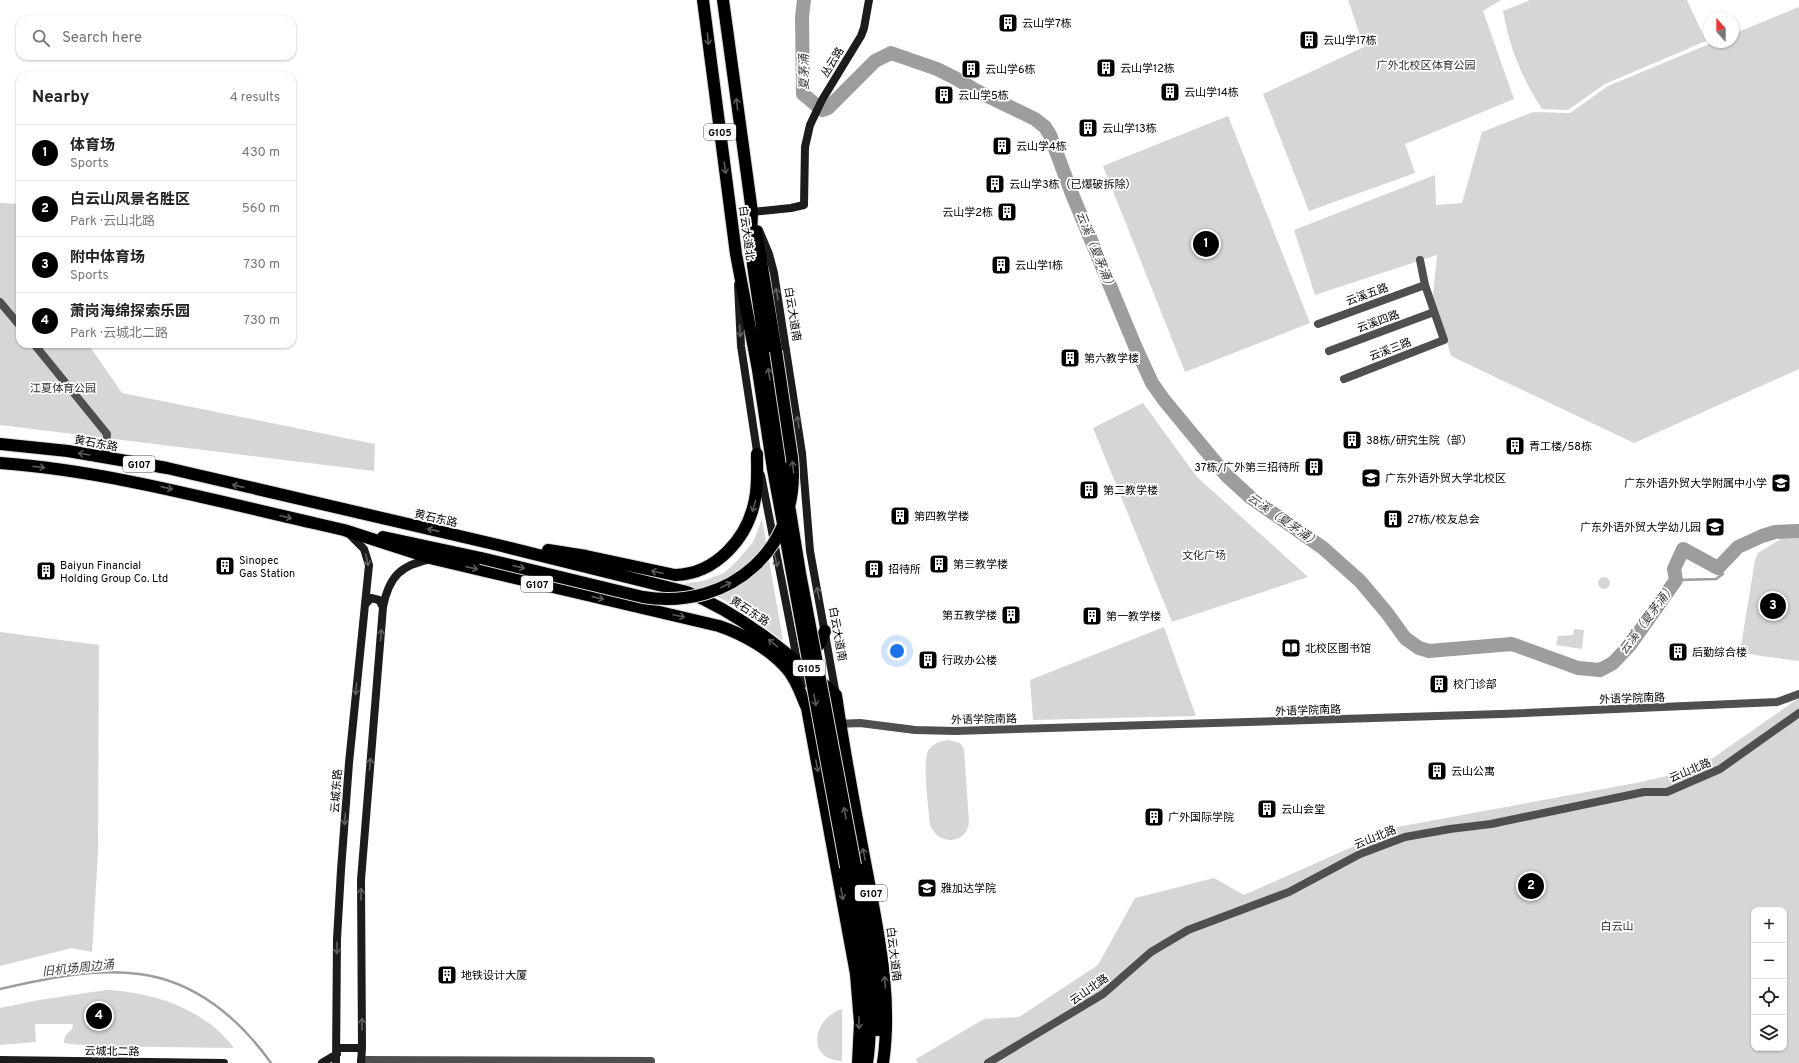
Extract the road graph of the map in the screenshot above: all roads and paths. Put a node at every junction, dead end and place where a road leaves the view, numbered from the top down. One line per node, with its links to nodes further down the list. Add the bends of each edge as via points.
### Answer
1 (703, 0): 6 (highway, 白云大道北 / G105, one-way to 6)
2 (723, 0): 4 (highway, 白云大道北 / G105, one-way to 2)
3 (869, 0): 4 (main road, 丛云路, via 861,36 822,100 806,139 804,205)
4 (752, 212): 19 (highway, 白云大道北 / G105, one-way to 4, via 750,237); 20 (highway, one-way to 4, bridge, via 398,539 661,600 705,595 745,574 760,560 778,536 793,492 794,474); 27 (main road, 白云大道南, one-way to 4, via 810,552 802,453 774,273)
5 (1420, 260): 7 (street)
6 (738, 264): 16 (main road, one-way to 16, via 741,346); 19 (highway, 白云大道北 / G105)
7 (1425, 285): 9 (street); 11 (street, 云溪五路)
8 (0, 302): 10 (street)
9 (1434, 312): 13 (street, 云溪四路); 14 (street, 云溪三路, via 1444,340)
10 (16, 321)
11 (1318, 324)
12 (37, 348): 17 (street, via 107,434)
13 (1329, 350)
14 (1344, 379)
15 (0, 444): 17 (highway, 黄石东路 / G107, one-way to 15)
16 (757, 454): 21 (highway, one-way to 21, via 756,498 745,528 720,558 693,573 664,573 569,553); 28 (main road, one-way to 28)
17 (105, 458): 21 (highway, 黄石东路 / G107, one-way to 17, via 190,473)
18 (0, 463): 20 (highway, G107, one-way to 20, via 128,480)
19 (778, 468): 37 (highway, 白云大道南 / G105, bridge)
20 (344, 530): 22 (highway, G107); 24 (main road, 云城东路, one-way to 24, via 360,543 368,557)
21 (498, 545): 23 (highway, 黄石东路 / G107)
22 (434, 559): 25 (main road, via 417,562 401,571 389,586); 26 (highway, G107, one-way to 26)
23 (650, 582): 26 (highway, via 656,588 658,598 653,605); 30 (highway, 黄石东路 / G107, one-way to 23, via 754,628 717,605 687,592)
24 (365, 606): 25 (main road, via 371,598 379,600); 39 (main road, 云城东路, one-way to 39, via 340,877)
25 (383, 606): 38 (main road, one-way to 25, via 361,880)
26 (641, 608): 29 (highway, G107, one-way to 29, via 733,631)
27 (825, 631): 28 (main road, via 811,645 802,646); 30 (highway, via 820,643 810,655); 32 (main road, 白云大道南)
28 (792, 642): 30 (main road)
29 (779, 661): 30 (highway); 33 (highway, G107, via 788,669)
30 (796, 662): 32 (highway, 黄石东路 / G107); 33 (main road)
31 (1799, 694): 35 (street, 外语学院南路, via 1777,702 1502,714 955,731 915,730 860,723)
32 (836, 695): 35 (highway, 白云大道南 / G107)
33 (806, 708): 36 (highway, G107)
34 (1799, 713): 51 (street, 云山北路, via 1720,769 1667,792 1644,792 1491,824 1405,836 1360,854 1289,892 1188,930 1152,952 1103,994)
35 (840, 724): 36 (street, 外语学院南路); 50 (highway, 白云大道南 / G107, one-way to 35, via 886,1004 881,946)
36 (810, 728): 47 (highway, G107, one-way to 47, via 856,974 860,1023)
37 (850, 866): 48 (highway, 白云大道南 / G105, via 869,999); 49 (highway, 白云大道南 / G105, via 875,974)
38 (362, 1048): 39 (main road); 41 (main road)
39 (337, 1051): 44 (main road); 45 (main road, 云城东路)
40 (0, 1060): 43 (main road, 云城北二路)
41 (361, 1062): 42 (street)
42 (517, 1062): 46 (street)
43 (224, 1063)
44 (322, 1063)
45 (336, 1063)
46 (650, 1063)
47 (858, 1063)
48 (867, 1063)
49 (879, 1063)
50 (883, 1063)
51 (988, 1063)

